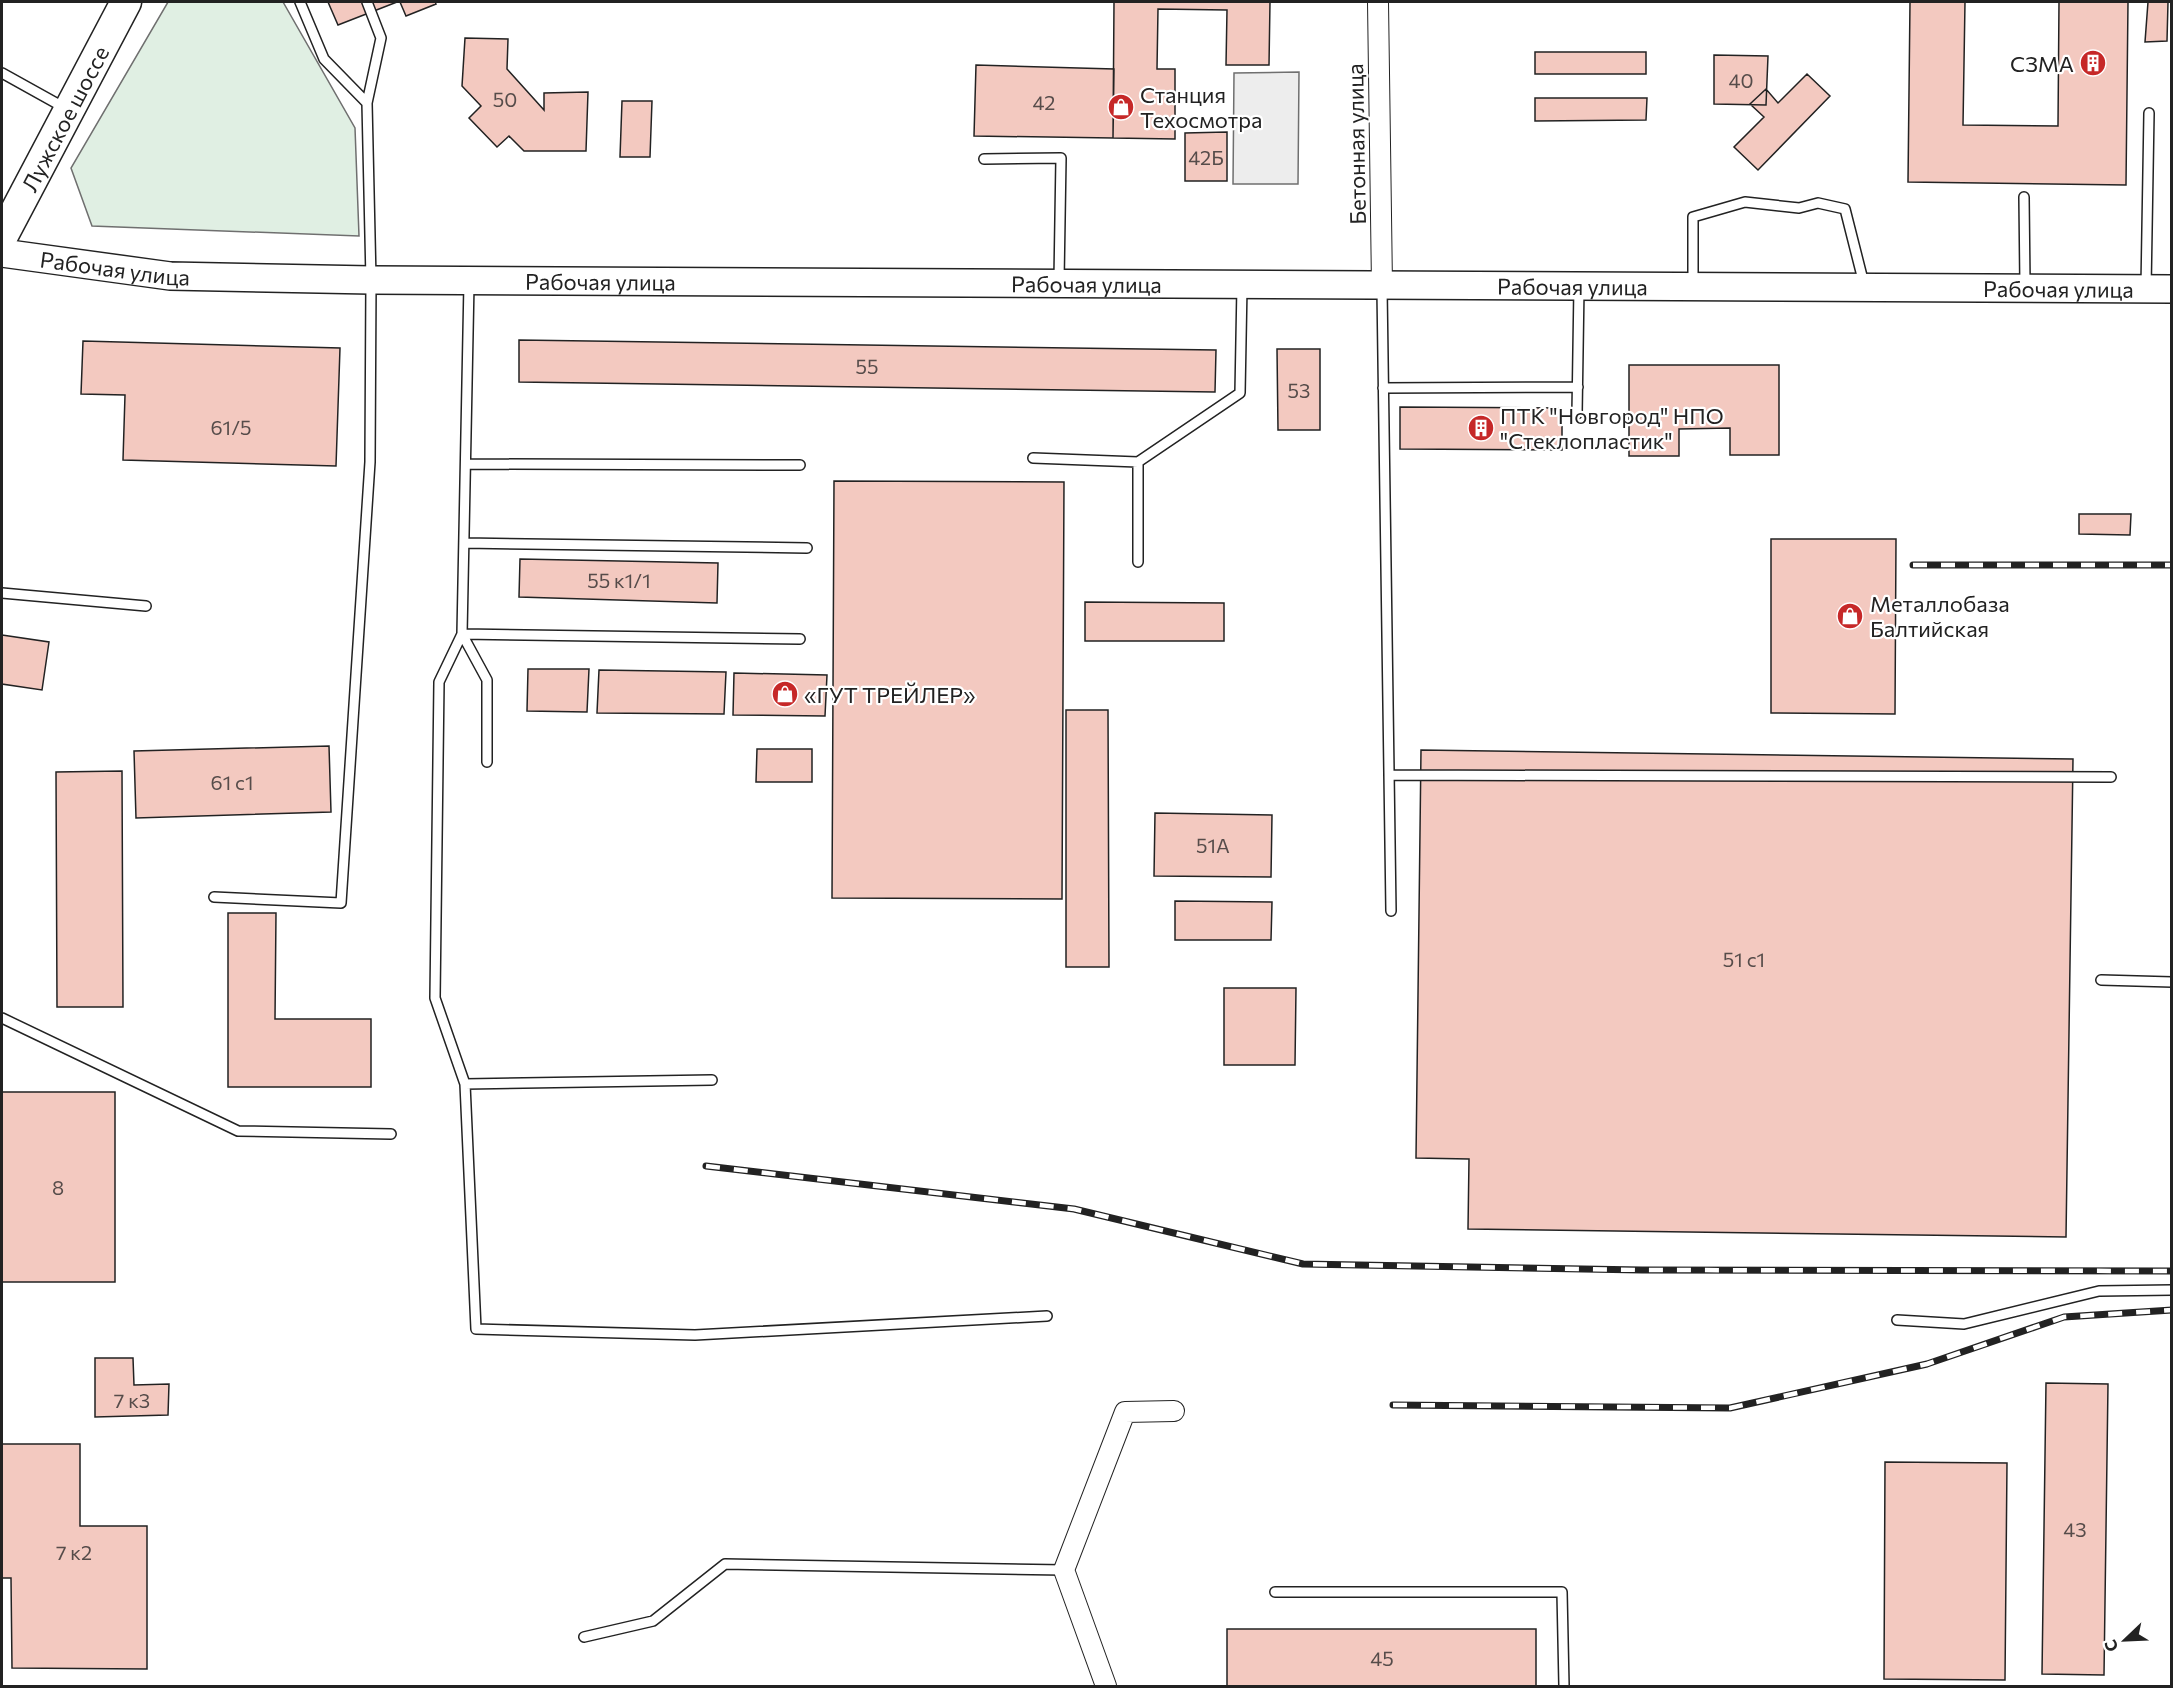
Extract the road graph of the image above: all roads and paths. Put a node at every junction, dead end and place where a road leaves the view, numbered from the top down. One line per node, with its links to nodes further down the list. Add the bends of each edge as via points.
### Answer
1 (126, 2): 7 (main road, Лужское шоссе)
2 (300, 2): 6 (lane, via 324,58)
3 (367, 2): 6 (lane, via 381,38)
4 (1378, 2): 19 (street, Бетонная улица)
5 (2, 73): 7 (lane)
6 (367, 103): 13 (lane)
7 (69, 110): 11 (main road, Лужское шоссе)
8 (2150, 113): 22 (lane)
9 (984, 159): 15 (lane, via 1061,158)
10 (2024, 197): 21 (lane)
11 (2, 237)
12 (2, 253): 13 (main road, Рабочая улица, via 160,276)
13 (371, 280): 14 (main road, Рабочая улица); 40 (lane, via 370,462 341,903)
14 (469, 281): 15 (main road, Рабочая улица); 28 (lane)
15 (1059, 284): 16 (main road, Рабочая улица)
16 (1242, 284): 19 (main road, Рабочая улица); 27 (lane, via 1240,393)
17 (1579, 285): 18 (main road, Рабочая улица); 19 (main road, Рабочая улица); 23 (lane)
18 (1693, 285): 20 (main road, Рабочая улица); 20 (lane, via 1693,217 1745,202 1799,208 1818,203 1845,209)
19 (1382, 286): 24 (lane)
20 (1864, 286): 21 (main road, Рабочая улица)
21 (2025, 288): 22 (main road, Рабочая улица)
22 (2159, 289)
23 (1578, 387): 24 (lane); 25 (lane)
24 (1383, 388): 38 (lane)
25 (1578, 414)
26 (1033, 458): 27 (lane)
27 (1138, 462): 32 (lane)
28 (468, 464): 29 (lane); 30 (lane)
29 (800, 465)
30 (464, 543): 31 (lane); 35 (lane)
31 (807, 548)
32 (1138, 562)
33 (2, 593): 34 (lane)
34 (147, 606)
35 (462, 634): 36 (lane); 37 (lane, via 487,680); 46 (lane, via 439,682 435,998)
36 (800, 639)
37 (487, 762)
38 (1389, 775): 39 (lane); 41 (lane)
39 (2110, 777)
40 (214, 897)
41 (1390, 911)
42 (2101, 980): 43 (lane)
43 (2172, 982)
44 (2, 1018): 47 (lane, via 238,1131)
45 (712, 1080): 46 (lane)
46 (465, 1084): 49 (lane, via 476,1329 695,1335)
47 (391, 1134)
48 (2172, 1290): 50 (lane, via 2099,1291 1964,1324)
49 (1047, 1316)
50 (1897, 1320)
51 (1174, 1411): 52 (street, via 1125,1412)
52 (1064, 1570): 54 (lane, via 725,1564 653,1621); 55 (street)
53 (1275, 1592): 56 (lane, via 1562,1592)
54 (584, 1637)
55 (1106, 1686)
56 (1564, 1686)

